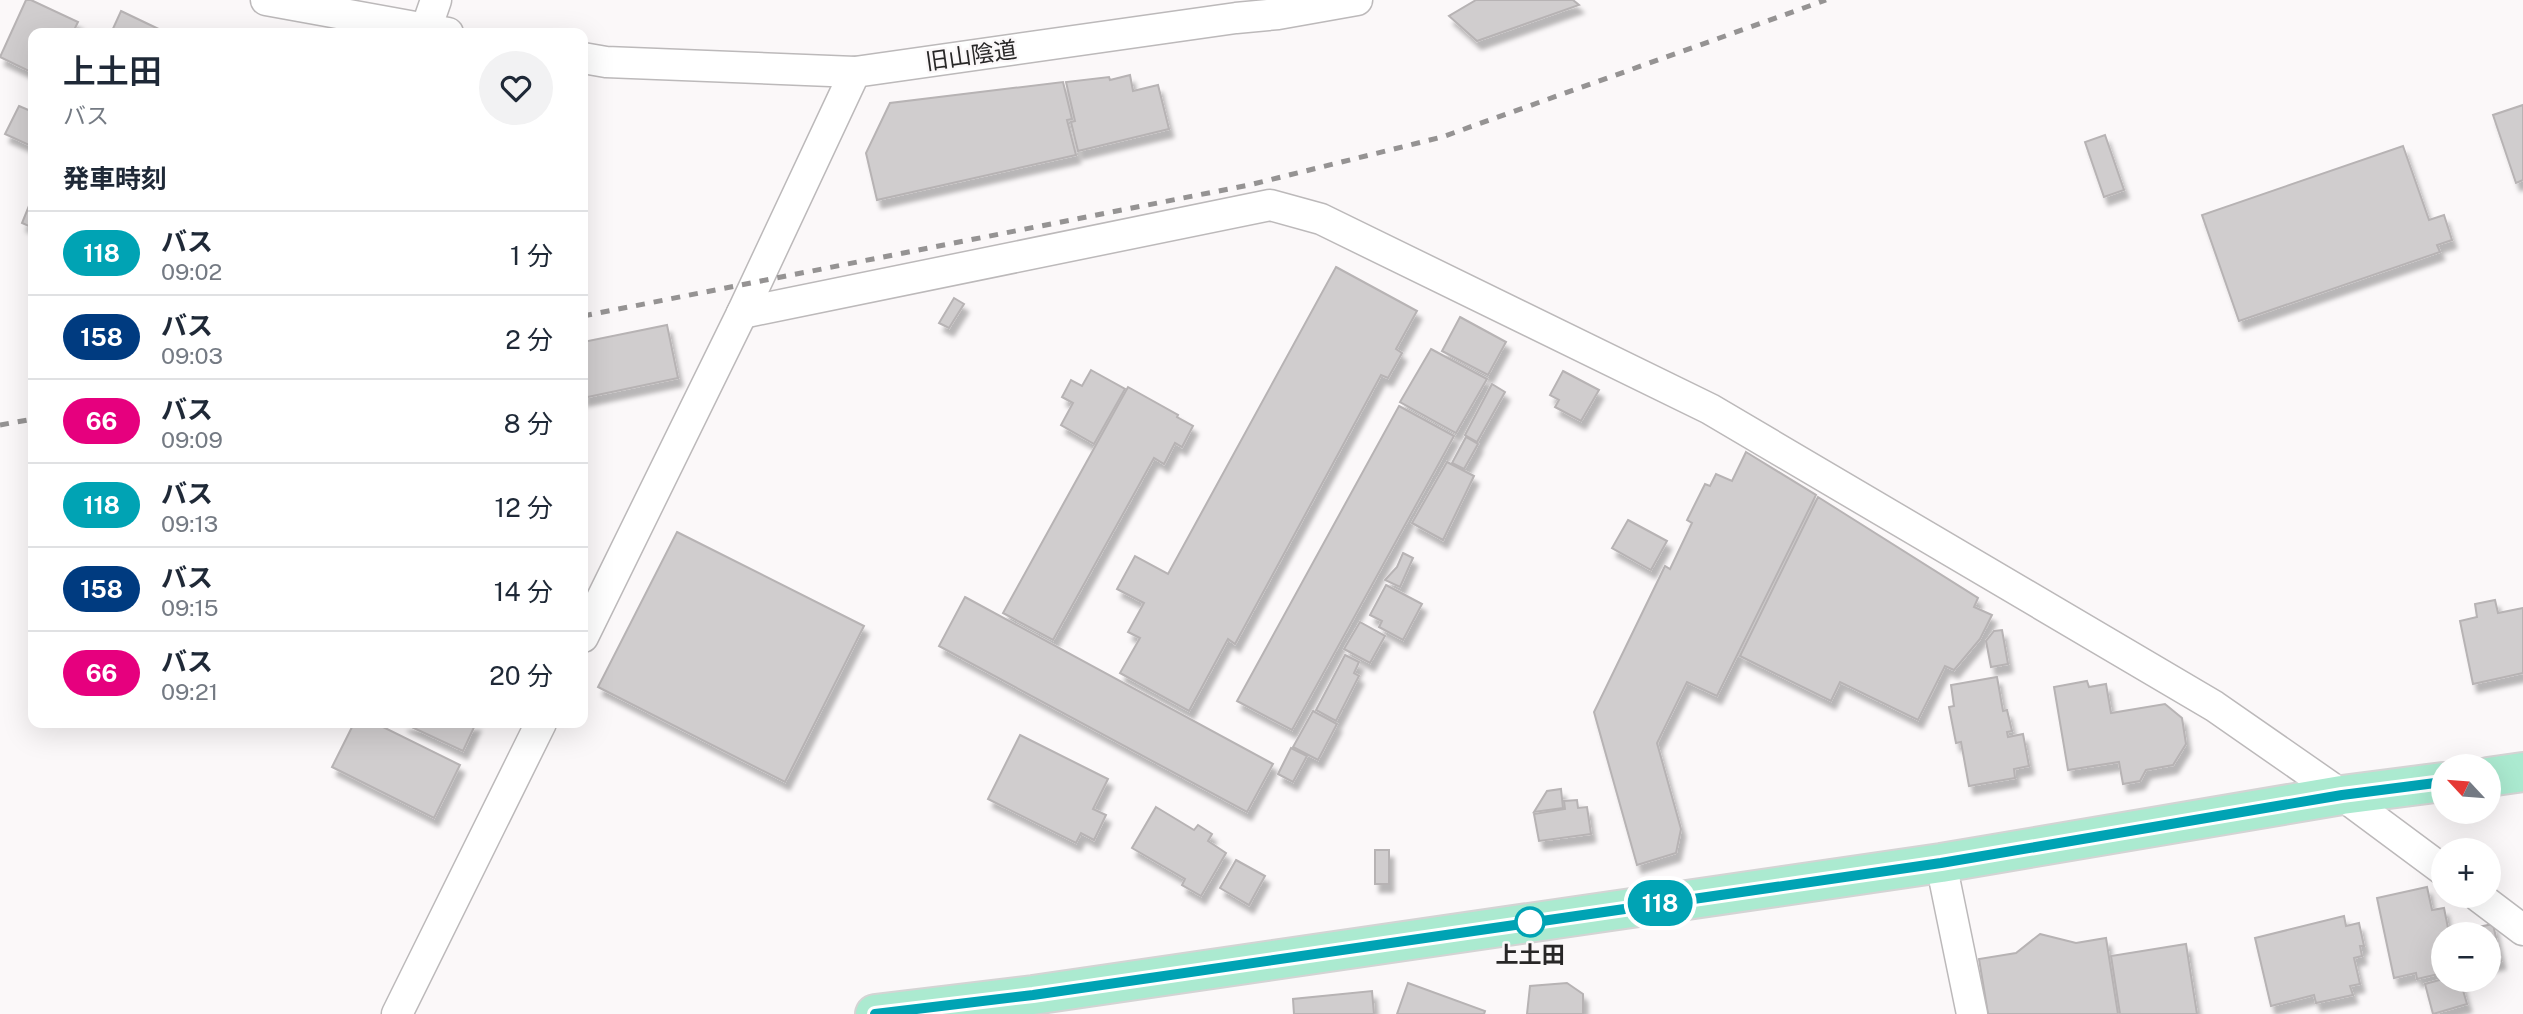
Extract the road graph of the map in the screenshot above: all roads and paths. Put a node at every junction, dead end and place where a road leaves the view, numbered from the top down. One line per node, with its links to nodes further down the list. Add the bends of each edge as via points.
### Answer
1 (266, 0): 5 (street)
2 (436, 0): 6 (street)
3 (1357, 0): 4 (street, 旧山陰道, via 1278,14)
4 (1232, 9): 8 (street, 旧山陰道)
5 (420, 28)
6 (437, 28)
7 (588, 59): 8 (street, 旧山陰道)
8 (855, 72): 9 (street)
9 (742, 313): 10 (street); 15 (street, via 1270,205 1321,219 1710,409 2214,706)
10 (588, 627)
11 (539, 728): 20 (street)
12 (2523, 772): 13 (highway)
13 (2501, 775)
14 (2431, 784): 15 (highway)
15 (2342, 795): 16 (street); 17 (highway)
16 (2431, 861)
17 (1941, 863): 21 (highway); 22 (street)
18 (2494, 908): 19 (street)
19 (2523, 930)
20 (397, 1014)
21 (875, 1014)
22 (1972, 1014)

